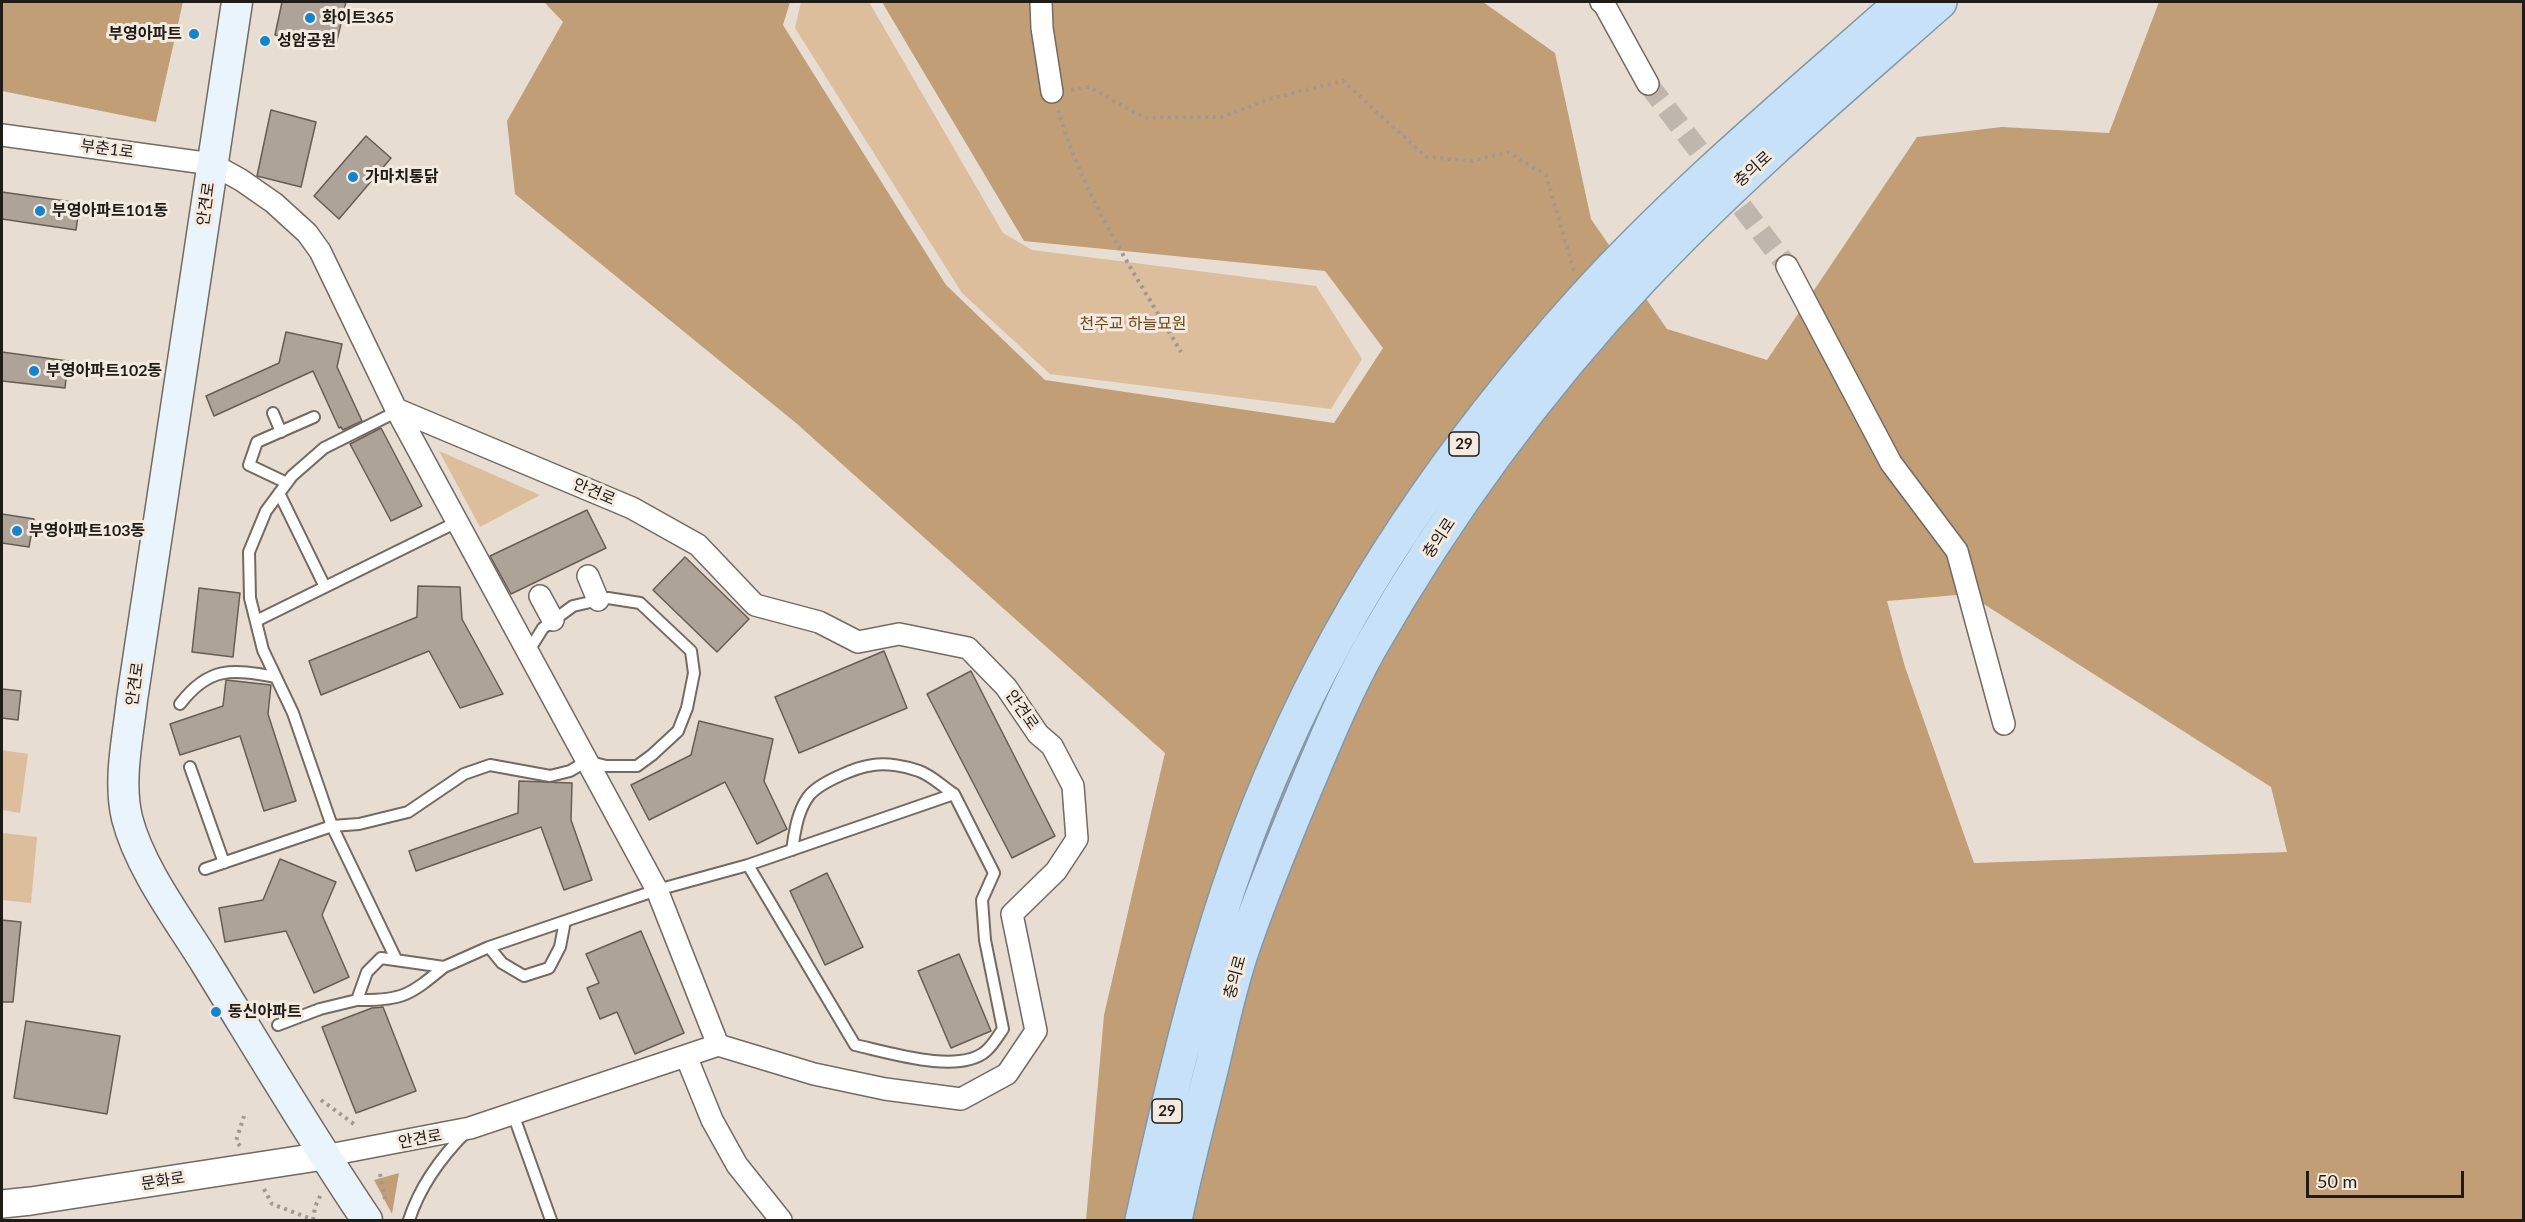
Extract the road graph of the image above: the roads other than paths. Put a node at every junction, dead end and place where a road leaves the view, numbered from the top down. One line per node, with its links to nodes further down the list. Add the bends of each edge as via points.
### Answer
1 (237, 2): 9 (main road, 안견로)
2 (1041, 2): 7 (street)
3 (1601, 2): 6 (street)
4 (1902, 2): 53 (highway, 충의로 / 29, via 1669,210 1583,300 1470,436 1361,598 1301,708 1258,810 1218,921 1179,1058)
5 (1940, 2): 54 (highway, 충의로 / 29, via 1735,185 1642,278 1520,423 1413,578 1370,649 1332,725 1272,868 1242,951)
6 (1648, 84)
7 (1052, 92)
8 (2, 135): 9 (street, 부춘1로)
9 (212, 164): 11 (street, 안견로, via 274,203 314,242); 47 (main road, 안견로, via 132,700 124,799 131,832 156,881)
10 (1787, 266): 27 (street, via 1891,463 1957,551)
11 (396, 409): 15 (lane, via 324,448); 17 (street, 안견로); 43 (street, 안견로, via 632,508 698,545 755,605 819,622 858,642 899,634 968,648 1006,687 1038,734 1052,746 1073,786 1077,839 1056,871 1012,914 1036,1030 1007,1074 961,1099 814,1074)
12 (273, 412): 14 (lane)
13 (314, 417): 14 (lane)
14 (281, 432): 15 (lane, via 257,442 249,465)
15 (287, 483): 16 (lane)
16 (279, 493): 19 (lane); 23 (lane, via 266,511 249,552 250,598)
17 (457, 522): 19 (lane); 24 (street, 안견로)
18 (588, 576): 21 (street)
19 (325, 587): 23 (lane)
20 (540, 596): 22 (street)
21 (598, 600): 22 (lane, via 573,606); 28 (lane, via 640,603 691,651 694,673 678,732 652,755 637,766)
22 (553, 620): 24 (lane)
23 (256, 621): 25 (lane, via 263,650)
24 (528, 652): 28 (street, 안견로)
25 (276, 677): 26 (lane, via 247,671 215,673 189,692); 31 (lane, via 293,713)
26 (180, 704)
27 (2004, 724)
28 (587, 762): 31 (lane, via 550,776 489,765 464,774 408,812); 36 (street, 안견로)
29 (190, 766): 33 (lane)
30 (954, 794): 32 (lane); 32 (lane, via 921,771 874,764 854,770 827,782 809,796 796,822); 34 (lane, via 994,873 982,900 985,940 1003,1029 985,1052 955,1063 855,1045)
31 (332, 826): 33 (lane); 39 (lane)
32 (792, 850): 34 (lane)
33 (224, 862): 35 (lane)
34 (748, 865): 36 (lane)
35 (205, 869)
36 (657, 890): 37 (lane); 43 (street, 안견로)
37 (565, 921): 38 (lane); 38 (lane, via 560,947 549,968 524,976 502,963)
38 (489, 947): 40 (lane)
39 (396, 959): 40 (lane); 41 (lane, via 381,958 367,972)
40 (444, 967): 41 (lane, via 415,991 387,1001)
41 (357, 1000): 42 (lane)
42 (278, 1025)
43 (718, 1045): 44 (street, 안견로)
44 (686, 1056): 45 (street, 안견로); 52 (street, via 712,1120 737,1166)
45 (513, 1114): 46 (street, 안견로); 51 (lane)
46 (470, 1128): 47 (street, 안견로); 50 (lane, via 432,1174)
47 (324, 1156): 48 (street, 문화로); 49 (main road, 안견로)
48 (2, 1204)
49 (367, 1221)
50 (409, 1221)
51 (551, 1221)
52 (781, 1221)
53 (1143, 1221)
54 (1175, 1221)

